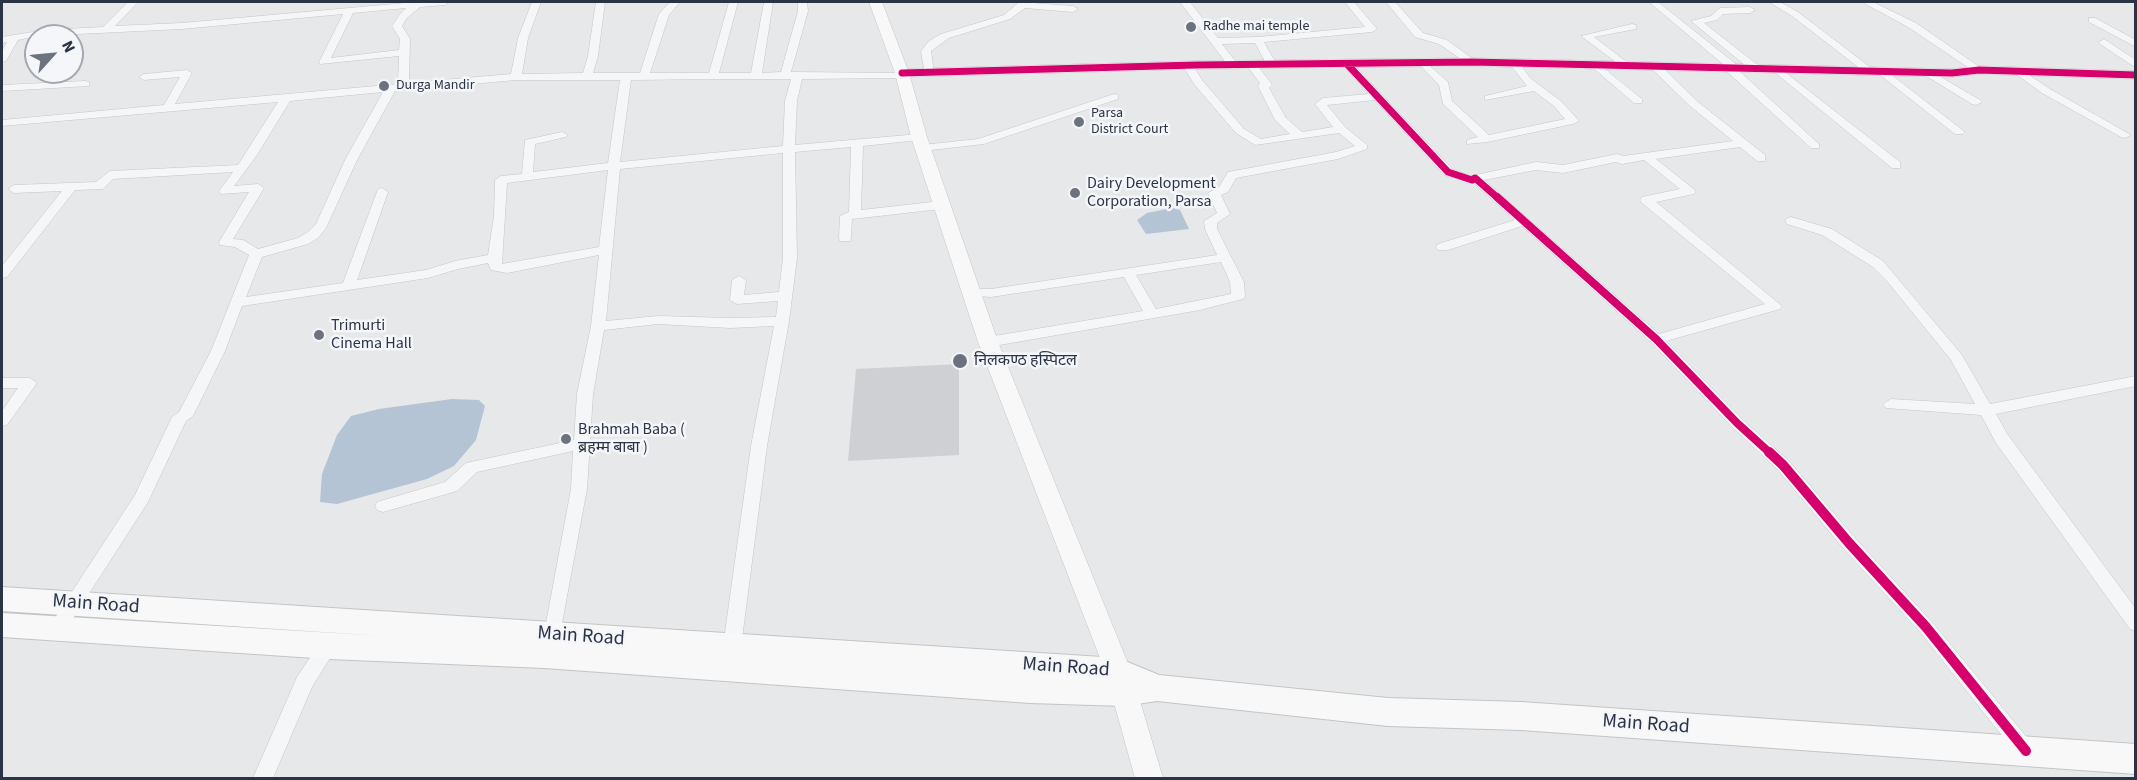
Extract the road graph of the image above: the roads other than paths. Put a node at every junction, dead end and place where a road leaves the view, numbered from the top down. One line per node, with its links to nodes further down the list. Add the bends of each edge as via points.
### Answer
1 (133, 2): 23 (street)
2 (445, 2): 17 (street)
3 (537, 2): 60 (street, via 523,38)
4 (600, 2): 61 (street)
5 (675, 2): 55 (street, via 664,14)
6 (733, 2): 56 (street)
7 (768, 2): 57 (street)
8 (803, 2): 58 (street)
9 (875, 2): 52 (main road)
10 (1185, 2): 27 (street)
11 (1349, 2): 26 (street, via 1372,29)
12 (1390, 2): 32 (street, via 1419,34 1443,42)
13 (1653, 2): 44 (street)
14 (1774, 2): 48 (street)
15 (1867, 2): 47 (street)
16 (1023, 3): 18 (street); 51 (street, via 1006,18 933,43 926,51)
17 (418, 4): 20 (street); 30 (street, via 397,26 405,39)
18 (1073, 9)
19 (1750, 10): 45 (street, via 1720,11 1714,18 1696,21)
20 (349, 12): 23 (street); 30 (street, via 324,62)
21 (2092, 20): 29 (street)
22 (1632, 27): 38 (street, via 1586,36)
23 (106, 30): 25 (street, via 45,33)
24 (2, 40): 25 (street)
25 (13, 40): 31 (street)
26 (1258, 40): 27 (street); 36 (street)
27 (1217, 41): 41 (street)
28 (2104, 42): 39 (street)
29 (2136, 44)
30 (405, 52): 65 (street)
31 (2, 60)
32 (1472, 62): 33 (street); 34 (street)
33 (1423, 63): 35 (street); 79 (street, via 1444,84 1447,102)
34 (1514, 63): 37 (street); 63 (street)
35 (1347, 64): 36 (street); 67 (street)
36 (1272, 65): 42 (street)
37 (1596, 65): 38 (street); 70 (street)
38 (1624, 65): 43 (street)
39 (2136, 65)
40 (1188, 66): 41 (street); 51 (street); 78 (street, via 1233,123 1255,142)
41 (1234, 66): 42 (street)
42 (1252, 66): 78 (street, via 1267,85 1263,86 1281,120)
43 (1655, 66): 44 (street); 83 (street)
44 (1730, 67): 45 (street); 84 (street)
45 (1755, 68): 46 (street)
46 (1777, 69): 48 (street); 88 (street)
47 (1979, 70): 49 (street); 50 (street)
48 (1875, 71): 49 (street); 75 (street)
49 (1928, 72): 71 (street)
50 (2020, 72): 53 (street); 77 (street)
51 (929, 73): 52 (street)
52 (902, 74): 58 (street); 82 (main road)
53 (2136, 75)
54 (626, 76): 55 (street); 61 (street); 89 (street)
55 (644, 76): 56 (street)
56 (713, 76): 57 (street)
57 (756, 76): 58 (street)
58 (791, 76): 85 (street)
59 (144, 77): 72 (street, via 187,73)
60 (516, 77): 61 (street); 65 (street)
61 (587, 77)
62 (84, 84): 64 (street)
63 (1536, 87): 68 (street); 79 (street, via 1573,121)
64 (2, 88)
65 (396, 89): 69 (street); 103 (street, via 351,160 314,235)
66 (1114, 97): 82 (street, via 980,142)
67 (1376, 97): 74 (street, via 1327,100 1321,104); 92 (street, via 1448,172)
68 (1489, 98)
69 (285, 99): 72 (street); 90 (street)
70 (1638, 101)
71 (1976, 102)
72 (167, 109): 73 (street)
73 (2, 123)
74 (1341, 129): 78 (street); 105 (street, via 1363,147 1338,156 1232,175 1224,189 1214,193 1224,214 1209,221)
75 (1959, 132)
76 (562, 135): 91 (street, via 529,142)
77 (2125, 135)
78 (1299, 136)
79 (1487, 139): 80 (street)
80 (1471, 142)
81 (857, 143): 82 (street); 85 (street); 97 (street)
82 (920, 143): 96 (main road)
83 (1743, 143): 86 (street); 87 (street)
84 (1815, 146)
85 (789, 149): 89 (street); 111 (street, via 790,258)
86 (1647, 157): 92 (street, via 1617,158 1563,169 1536,166); 116 (street, via 1690,191 1646,200 1775,306)
87 (1761, 158)
88 (1896, 165)
89 (614, 166): 91 (street); 102 (street)
90 (241, 168): 93 (street, via 110,175 99,186); 103 (street, via 225,191 258,188 225,242 238,243)
91 (530, 176): 104 (street, via 501,180)
92 (1475, 178): 98 (street)
93 (71, 188): 94 (street); 107 (street)
94 (14, 189)
95 (382, 192): 109 (street)
96 (941, 205): 97 (street); 110 (main road)
97 (855, 215): 100 (street, via 846,216)
98 (1524, 220): 101 (street); 116 (street)
99 (1791, 221): 121 (street, via 1827,232 1878,264 1957,358)
100 (845, 238)
101 (1443, 247)
102 (605, 250): 104 (street, via 507,269 496,267); 115 (street)
103 (255, 254): 112 (street)
104 (494, 258): 109 (street, via 428,274)
105 (1224, 258): 106 (street); 113 (street, via 1237,282 1238,296)
106 (1128, 273): 110 (street, via 992,293); 113 (street)
107 (2, 274)
108 (739, 280): 111 (street, via 737,300)
109 (350, 285): 112 (street)
110 (970, 292): 117 (main road)
111 (785, 296): 114 (street)
112 (235, 303): 126 (street, via 218,351 186,416 180,417 142,498)
113 (1152, 314): 117 (street)
114 (782, 321): 115 (street, via 658,320); 132 (street, via 759,446)
115 (598, 326): 123 (street, via 585,394)
116 (1656, 339): 134 (street, via 1728,415 1783,465 1926,627)
117 (988, 342): 133 (main road)
118 (2136, 381): 121 (street)
119 (2, 383): 122 (street, via 30,383)
120 (1892, 404): 121 (street)
121 (1987, 410): 127 (street, via 2002,439)
122 (2, 421)
123 (582, 444): 124 (street, via 472,467 451,487); 130 (street, via 579,489)
124 (382, 506)
125 (2, 599): 126 (main road, Main Road)
126 (74, 603): 129 (street); 131 (main road, Main Road)
127 (2136, 624)
128 (2, 625): 129 (main road, Main Road)
129 (57, 629): 131 (main road, Main Road)
130 (553, 634): 131 (main road, Main Road); 132 (main road, Main Road)
131 (336, 635): 132 (main road, Main Road, via 544,656); 136 (street, via 304,683)
132 (730, 659): 133 (main road, Main Road, via 1030,690)
133 (1121, 682): 134 (main road, Main Road, via 1388,711 1521,716); 137 (main road)
134 (2026, 751): 135 (main road, Main Road)
135 (2136, 759)
136 (263, 778)
137 (1149, 778)

